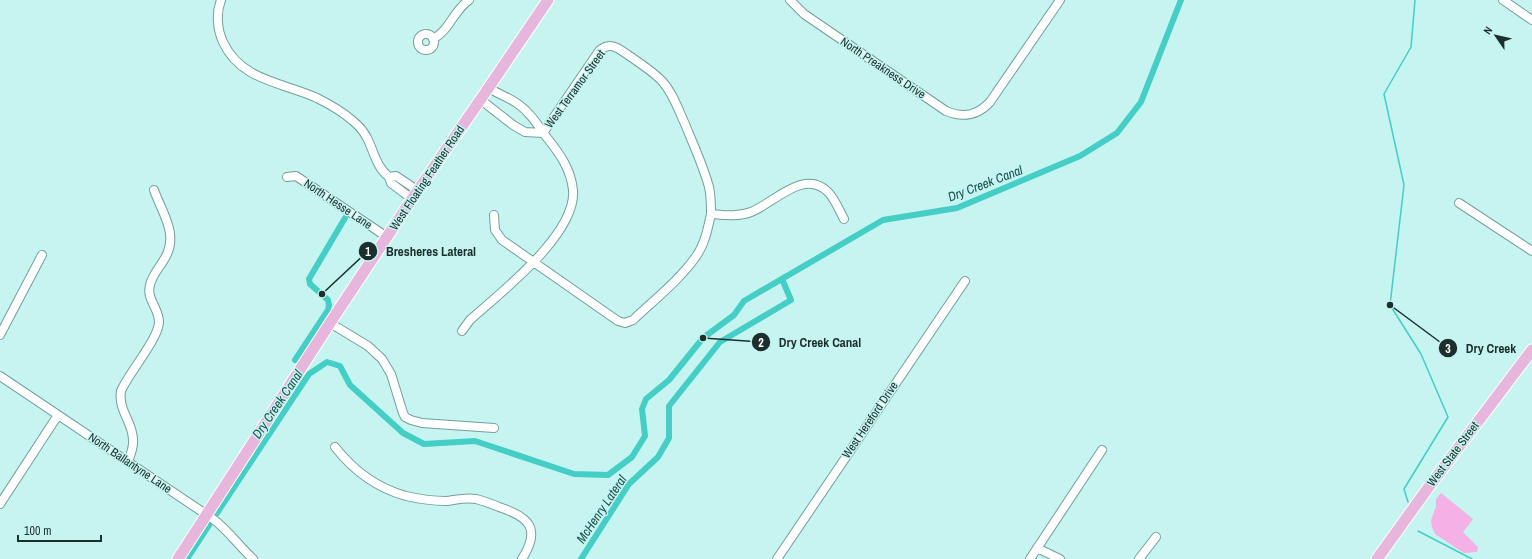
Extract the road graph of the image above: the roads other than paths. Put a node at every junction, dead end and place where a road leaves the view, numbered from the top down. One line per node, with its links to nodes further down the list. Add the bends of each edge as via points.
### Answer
1 (221, 0): 14 (street, via 218,26 220,36 228,53 238,64 279,86 317,98 339,110 354,122 366,137 383,173 389,177 396,176)
2 (469, 0): 8 (street, via 460,7 443,32)
3 (548, 0): 9 (main road, West Floating Feather Road)
4 (790, 0): 5 (street, North Preakness Drive, via 804,14 946,110 965,116 984,109 990,102)
5 (1060, 0)
6 (1503, 0): 7 (street)
7 (1532, 20)
8 (433, 39)
9 (489, 88): 10 (main road, West Floating Feather Road); 11 (street, via 518,104 534,118)
10 (481, 100): 11 (street, via 525,132); 14 (main road, West Floating Feather Road)
11 (543, 133): 16 (street, West Terramor Street, via 599,51 608,45 617,47 649,69 672,95 709,187); 22 (street, via 567,167 573,190 571,208 564,225)
12 (287, 177): 19 (street, North Hesse Lane, via 296,176)
13 (154, 190): 33 (street, via 170,230 170,245 150,285 151,301 158,314 158,329 121,391 122,408 133,439)
14 (415, 194): 19 (main road, West Floating Feather Road)
15 (1459, 203): 20 (street)
16 (711, 214): 18 (street, via 733,216 751,212 794,187 814,184 829,193); 22 (street, via 708,230 697,255 633,320 625,323 618,321)
17 (494, 215): 22 (street, via 495,230 502,240)
18 (844, 219)
19 (388, 237): 24 (main road, West Floating Feather Road)
20 (1532, 251)
21 (42, 255): 26 (street)
22 (534, 262): 25 (street, via 470,320)
23 (965, 281): 41 (street, West Hereford Drive)
24 (330, 323): 30 (street, via 368,346 382,359 391,374 405,417 430,424); 35 (main road, West Floating Feather Road)
25 (462, 331)
26 (0, 335)
27 (1532, 350): 45 (main road, West State Street)
28 (0, 376): 29 (street, North Ballantyne Lane)
29 (58, 415): 33 (street, North Ballantyne Lane); 34 (street)
30 (494, 428)
31 (335, 447): 40 (street, via 361,474 393,492 424,500 476,499 515,512 529,524 532,536)
32 (1102, 450): 37 (street)
33 (128, 462): 35 (street, North Ballantyne Lane)
34 (0, 504)
35 (207, 514): 38 (main road, West Floating Feather Road); 39 (street, North Ballantyne Lane)
36 (1156, 537): 44 (street)
37 (1037, 548): 42 (street); 43 (street)
38 (178, 559)
39 (253, 559)
40 (522, 559)
41 (777, 559)
42 (1030, 559)
43 (1060, 559)
44 (1139, 559)
45 (1377, 559)

